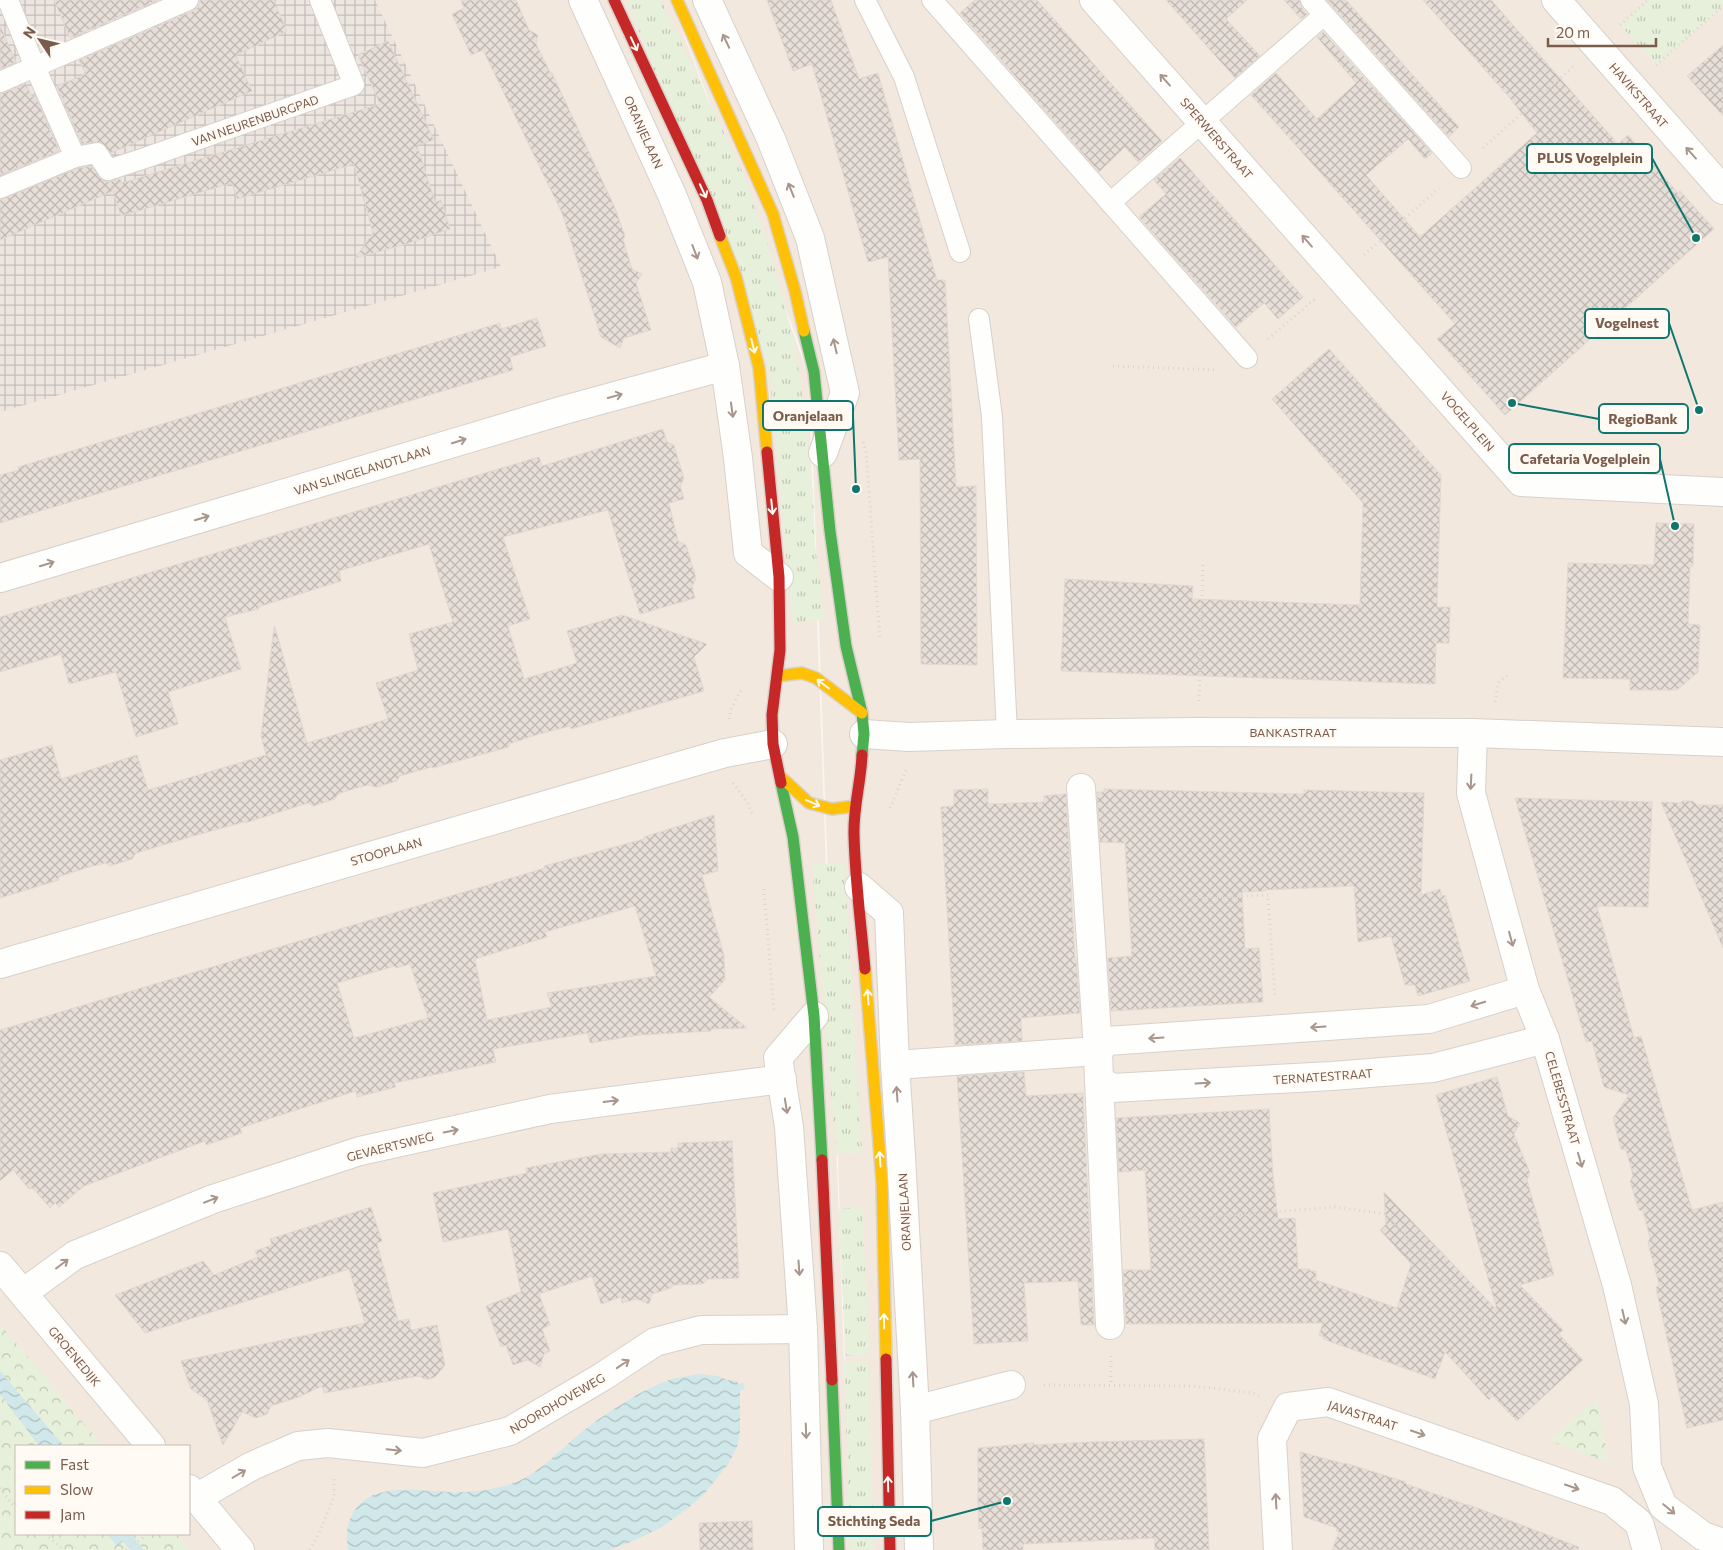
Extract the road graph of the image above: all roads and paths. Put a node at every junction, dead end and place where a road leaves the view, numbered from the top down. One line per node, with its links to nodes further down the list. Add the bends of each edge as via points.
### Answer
1 (8, 0): 16 (lane)
2 (188, 0): 16 (lane)
3 (320, 0): 20 (lane, VAN NEURENBURGPAD, via 354,85 108,170 97,153)
4 (583, 0): 29 (street, ORANJELAAN, one-way to 29, via 672,195 707,282)
5 (614, 0): 34 (main road, one-way to 34, via 707,200 736,277 758,368)
6 (677, 0): 31 (main road, ORANJELAAN, via 773,214 814,372)
7 (707, 0): 31 (street, ORANJELAAN, one-way to 7, via 845,394 810,238 771,140)
8 (865, 0): 25 (lane, via 904,77)
9 (932, 0): 24 (lane)
10 (1094, 0): 19 (street, SPERWERSTRAAT, one-way to 10)
11 (1311, 0): 14 (lane)
12 (1556, 0): 15 (street, HAVIKSTRAAT)
13 (1723, 6): 18 (path)
14 (1324, 15): 19 (lane); 21 (lane)
15 (1596, 46): 18 (street, HAVIKSTRAAT); 21 (path)
16 (35, 67): 17 (lane); 20 (lane)
17 (0, 82)
18 (1632, 87): 23 (street, HAVIKSTRAAT, one-way to 18)
19 (1202, 122): 24 (lane); 26 (street, SPERWERSTRAAT, one-way to 19)
20 (75, 157): 22 (lane, VAN NEURENBURGPAD)
21 (1461, 168): 26 (path)
22 (0, 188)
23 (1723, 190)
24 (1110, 203): 28 (lane)
25 (960, 252)
26 (1340, 277): 28 (path); 32 (street, VOGELPLEIN, via 1521,482)
27 (979, 319): 40 (lane, via 992,417)
28 (1247, 358): 30 (path, via 1231,370)
29 (725, 366): 34 (street, ORANJELAAN, one-way to 34, via 748,552); 35 (street, VAN SLINGELANDTLAAN, one-way to 29, via 564,410)
30 (1113, 366)
31 (823, 453): 37 (main road, ORANJELAAN, via 846,646)
32 (1723, 492)
33 (1203, 561): 38 (path)
34 (779, 577): 36 (main road)
35 (0, 578)
36 (777, 676): 37 (main road, one-way to 36, via 816,678 802,673); 42 (main road, via 772,715)
37 (863, 724): 40 (street, BANKASTRAAT, via 910,737); 45 (main road, ORANJELAAN, via 861,775)
38 (1198, 732): 39 (street, BANKASTRAAT); 40 (street, BANKASTRAAT)
39 (1474, 733): 41 (street, BANKASTRAAT); 49 (street, CELEBESSTRAAT, one-way to 49, via 1471,793)
40 (1007, 734)
41 (1723, 742)
42 (773, 744): 43 (main road); 48 (street, STOOPLAAN, via 725,753)
43 (780, 776): 45 (main road, one-way to 45, via 809,803 832,809); 50 (main road, via 793,837)
44 (1081, 788): 53 (street)
45 (855, 806): 46 (main road, ORANJELAAN)
46 (859, 887): 54 (street, ORANJELAAN, via 889,913); 80 (main road, ORANJELAAN, one-way to 46, via 882,1182)
47 (1152, 901): 51 (path, via 1268,895)
48 (0, 964)
49 (1525, 990): 51 (street, one-way to 51, via 1429,1019); 52 (street, CELEBESSTRAAT)
50 (814, 1016): 55 (street, via 778,1058); 79 (main road, via 820,1089)
51 (1277, 1031): 53 (street, one-way to 53, via 1107,1041)
52 (1546, 1039): 56 (street, TERNATESTRAAT, one-way to 52, via 1112,1088 1433,1068); 73 (street, CELEBESSTRAAT, one-way to 73, via 1617,1285 1644,1404 1647,1467 1663,1506 1703,1536)
53 (1098, 1051): 54 (street); 56 (street)
54 (895, 1065): 65 (street, ORANJELAAN, one-way to 54)
55 (782, 1079): 59 (street, GEVAERTSWEG, one-way to 55, via 75,1255 213,1199 360,1151 550,1109); 62 (street, one-way to 62, via 789,1126)
56 (1100, 1080): 61 (street)
57 (1175, 1220): 60 (path, via 1336,1207 1385,1214)
58 (0, 1266): 59 (street, GROENEDIJK)
59 (23, 1293): 67 (street, GROENEDIJK)
60 (1485, 1324)
61 (1110, 1326)
62 (803, 1329): 66 (street, NOORDHOVEWEG, one-way to 62, via 422,1453 510,1431 656,1342 701,1330); 78 (street, one-way to 78)
63 (1011, 1385): 64 (path, via 1193,1386 1253,1393); 65 (street)
64 (1288, 1406): 82 (street, one-way to 64, via 1272,1439); 83 (street, JAVASTRAAT, one-way to 83, via 1328,1402 1612,1501 1639,1523)
65 (915, 1410): 81 (street, ORANJELAAN)
66 (328, 1443): 69 (street, NOORDHOVEWEG, one-way to 66, via 298,1446); 77 (path, via 334,1497)
67 (150, 1445)
68 (0, 1488): 70 (path)
69 (192, 1494): 76 (street)
70 (15, 1508)
71 (46, 1535): 74 (path)
72 (146, 1535): 75 (path)
73 (1723, 1543)
74 (64, 1550)
75 (126, 1550)
76 (240, 1550)
77 (310, 1550)
78 (809, 1550)
79 (839, 1550)
80 (890, 1550)
81 (919, 1550)
82 (1278, 1550)
83 (1647, 1550)

